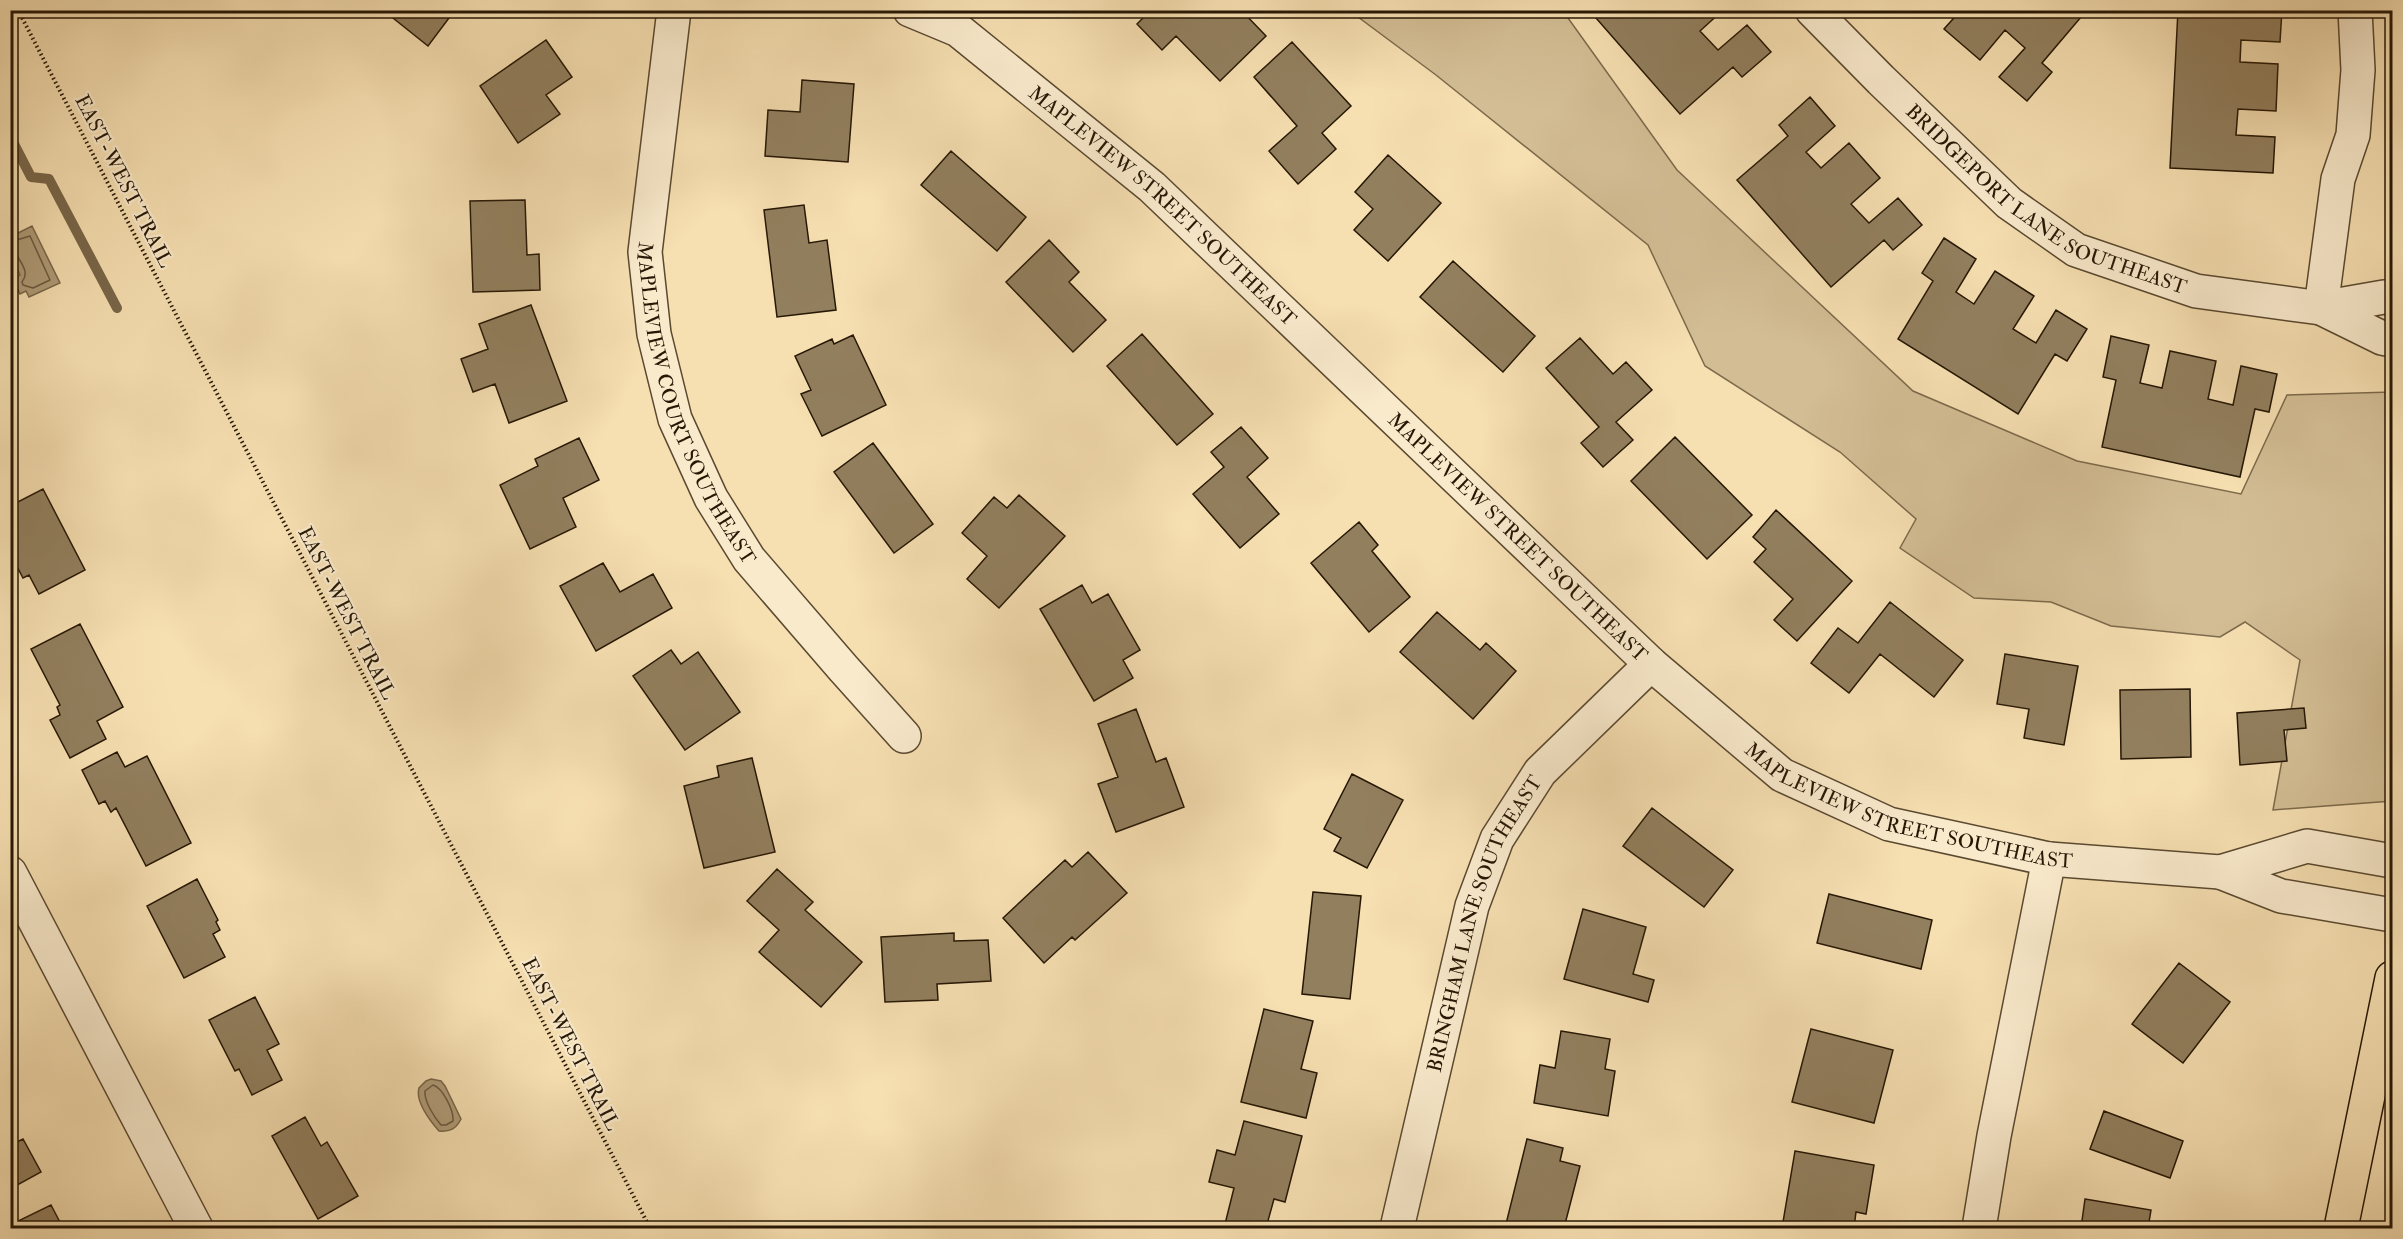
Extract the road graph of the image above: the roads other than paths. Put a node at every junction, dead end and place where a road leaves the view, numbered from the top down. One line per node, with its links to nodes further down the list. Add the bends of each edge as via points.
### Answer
1 (674, 10): 9 (street, MAPLEVIEW COURT SOUTHEAST, via 645,252 654,334 675,418 711,498 749,559)
2 (910, 10): 8 (street, MAPLEVIEW STREET SOUTHEAST, via 958,30 1152,187)
3 (1812, 10): 6 (street, BRIDGEPORT LANE SOUTHEAST, via 2008,203 2076,250 2196,291)
4 (2355, 10): 6 (street, via 2358,70 2353,135 2338,179)
5 (2392, 298): 6 (street, BRIDGEPORT LANE SOUTHEAST)
6 (2321, 308): 7 (street, BRIDGEPORT LANE SOUTHEAST)
7 (2392, 340)
8 (1651, 664): 10 (street, MAPLEVIEW STREET SOUTHEAST, via 1782,775 1889,824); 17 (street, BRINGHAM LANE SOUTHEAST, via 1540,772 1497,839 1472,906)
9 (904, 736)
10 (2049, 859): 12 (street, MAPLEVIEW STREET SOUTHEAST); 18 (street)
11 (2392, 861): 12 (street, MAPLEVIEW STREET SOUTHEAST, via 2307,846)
12 (2220, 872): 14 (street, MAPLEVIEW STREET SOUTHEAST, via 2281,896)
13 (10, 873): 16 (street)
14 (2392, 915)
15 (2392, 978): 19 (main road)
16 (196, 1228)
17 (1397, 1228)
18 (1979, 1228)
19 (2342, 1228)

